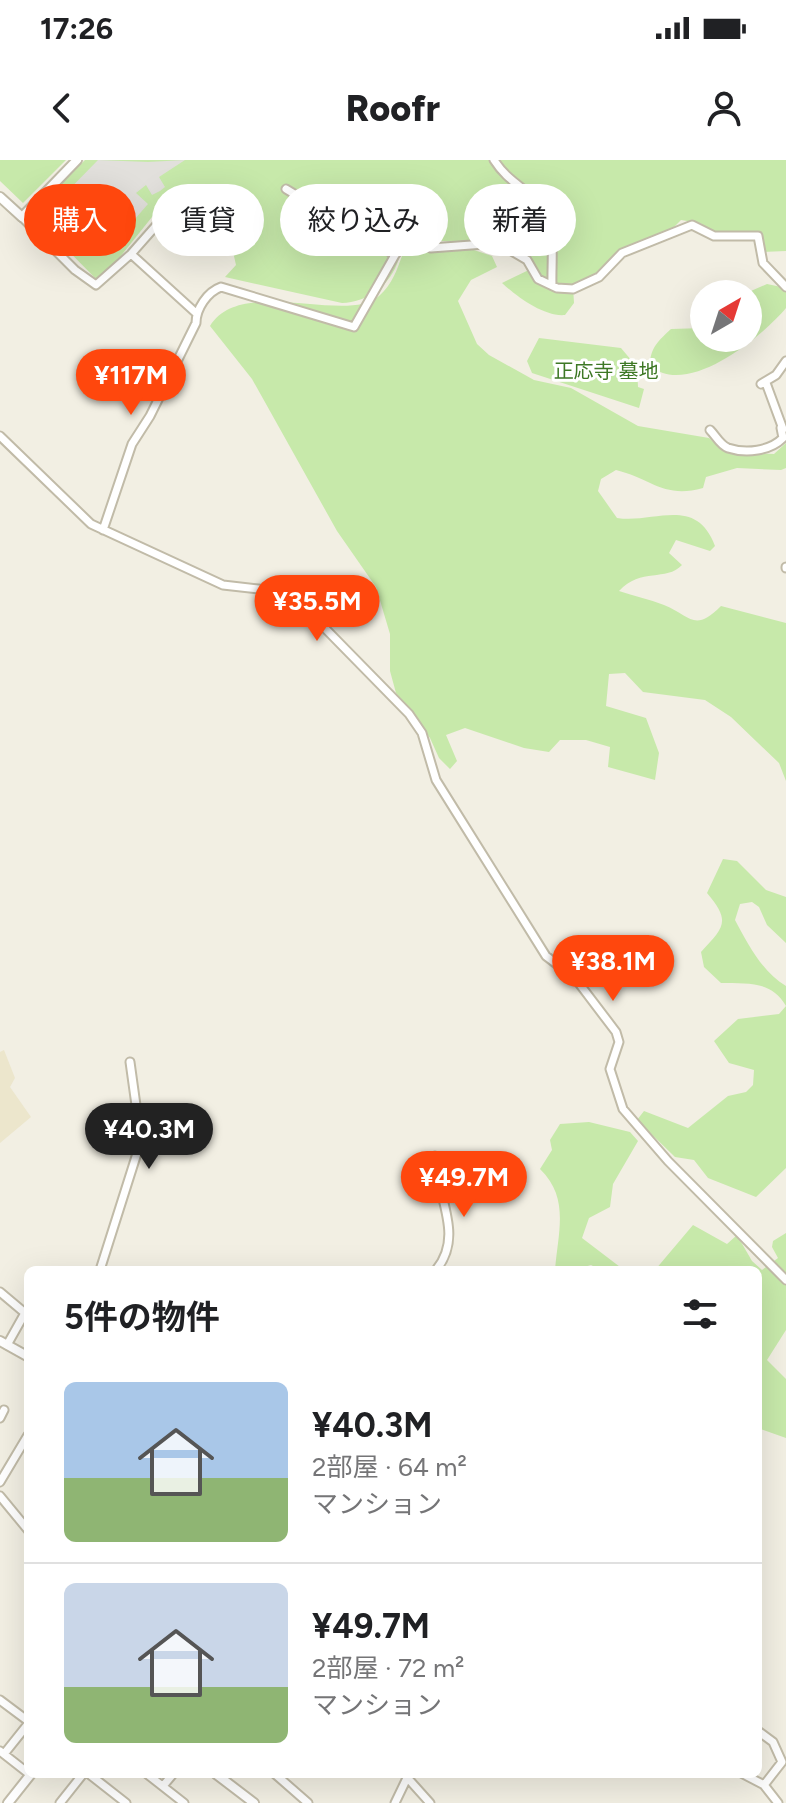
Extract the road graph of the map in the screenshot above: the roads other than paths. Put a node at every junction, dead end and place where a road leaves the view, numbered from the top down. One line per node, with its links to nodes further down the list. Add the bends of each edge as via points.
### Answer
1 (77, 160): 4 (street)
2 (494, 160): 12 (street, via 509,181 547,213)
3 (0, 197): 4 (street)
4 (22, 217)
5 (152, 230): 7 (street)
6 (448, 246): 12 (street, via 492,241 527,260 538,279)
7 (136, 248)
8 (61, 256): 9 (street, via 96,285)
9 (129, 256)
10 (133, 256): 14 (street)
11 (394, 256): 14 (street, via 354,327 221,287)
12 (552, 285): 13 (street, via 573,289 599,277 622,253 692,225 714,236 758,236 763,263)
13 (786, 287)
14 (196, 313): 19 (street, via 189,337 132,444)
15 (786, 361): 16 (street, via 764,383)
16 (784, 429): 17 (street, via 783,438 763,450 728,448)
17 (710, 430)
18 (0, 436): 19 (street)
19 (103, 530): 24 (street, via 223,585 268,590 290,600 310,613 409,714 422,733 436,780 546,956 575,978 616,1032 619,1042 610,1069 623,1109)
20 (130, 1062): 22 (street, via 139,1147)
21 (435, 1156): 23 (street, via 450,1243)
22 (101, 1266)
23 (438, 1266)
24 (786, 1280)
25 (0, 1292): 26 (street)
26 (24, 1312)
27 (24, 1314): 28 (street)
28 (4, 1343): 29 (street)
29 (24, 1353)
30 (24, 1442): 31 (street)
31 (0, 1482)
32 (0, 1496): 33 (street)
33 (24, 1525)
34 (0, 1700): 35 (street)
35 (24, 1720)
36 (24, 1727): 38 (street)
37 (762, 1734): 39 (street, via 773,1742)
38 (2, 1752): 40 (street)
39 (784, 1764): 50 (street)
40 (24, 1769)
41 (27, 1778): 53 (street)
42 (80, 1778): 52 (street)
43 (94, 1778): 54 (street)
44 (152, 1778): 51 (street)
45 (170, 1778): 51 (street)
46 (221, 1778): 56 (street)
47 (280, 1778): 57 (street)
48 (407, 1778): 58 (street); 59 (street)
49 (751, 1778): 50 (street)
50 (764, 1785): 60 (street)
51 (163, 1786): 55 (street)
52 (63, 1802)
53 (8, 1803)
54 (126, 1803)
55 (184, 1803)
56 (254, 1803)
57 (308, 1803)
58 (395, 1803)
59 (430, 1803)
60 (778, 1803)

